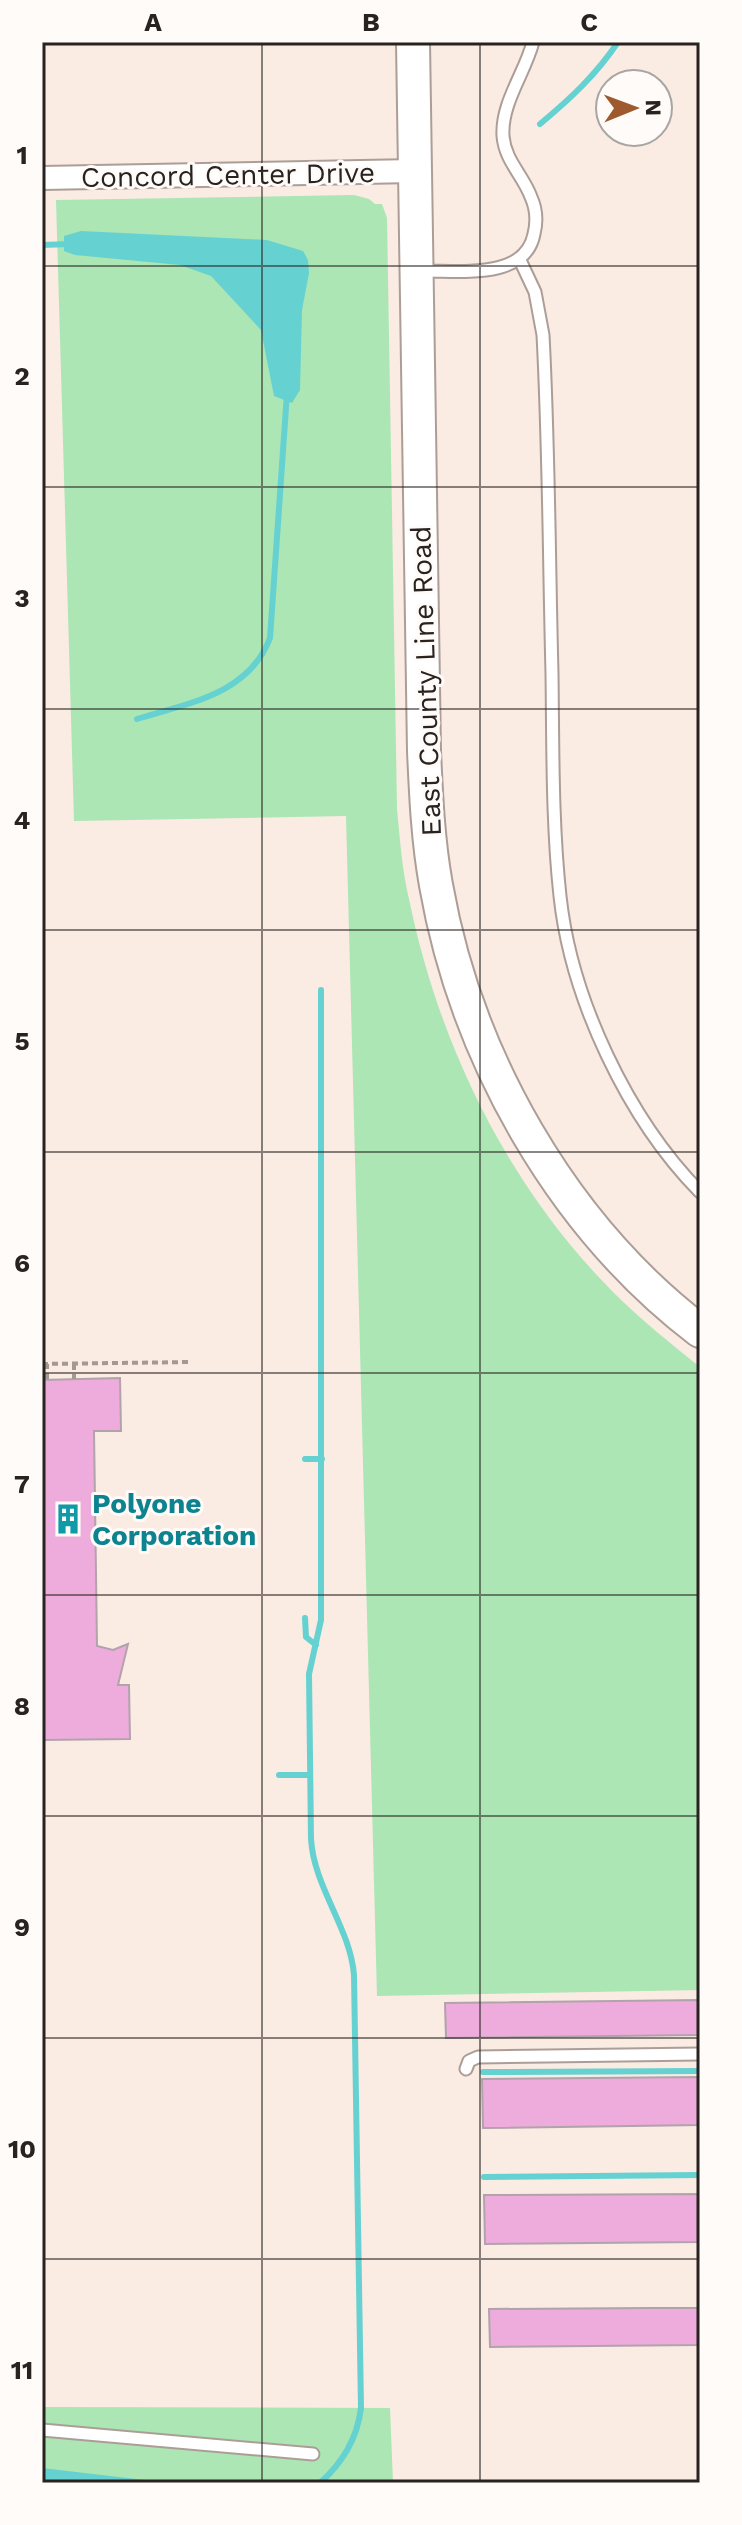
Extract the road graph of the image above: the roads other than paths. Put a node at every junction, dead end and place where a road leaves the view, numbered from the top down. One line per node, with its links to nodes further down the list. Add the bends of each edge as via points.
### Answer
1 (413, 42): 3 (main road, East County Line Road)
2 (533, 42): 5 (lane, via 503,121 504,146 535,213 532,243)
3 (415, 171): 4 (street, Concord Center Drive); 6 (main road, East County Line Road)
4 (42, 178)
5 (519, 258): 6 (lane, via 493,269); 7 (lane, via 535,292 543,335 554,780 563,916 579,981 613,1066 645,1122)
6 (416, 271): 8 (main road, East County Line Road, via 426,807 443,920 470,1009 513,1106 569,1194 631,1268)
7 (700, 1192)
8 (700, 1331)
9 (700, 2054): 10 (lane, via 478,2057)
10 (466, 2069)
11 (42, 2430): 12 (lane)
12 (313, 2454)

